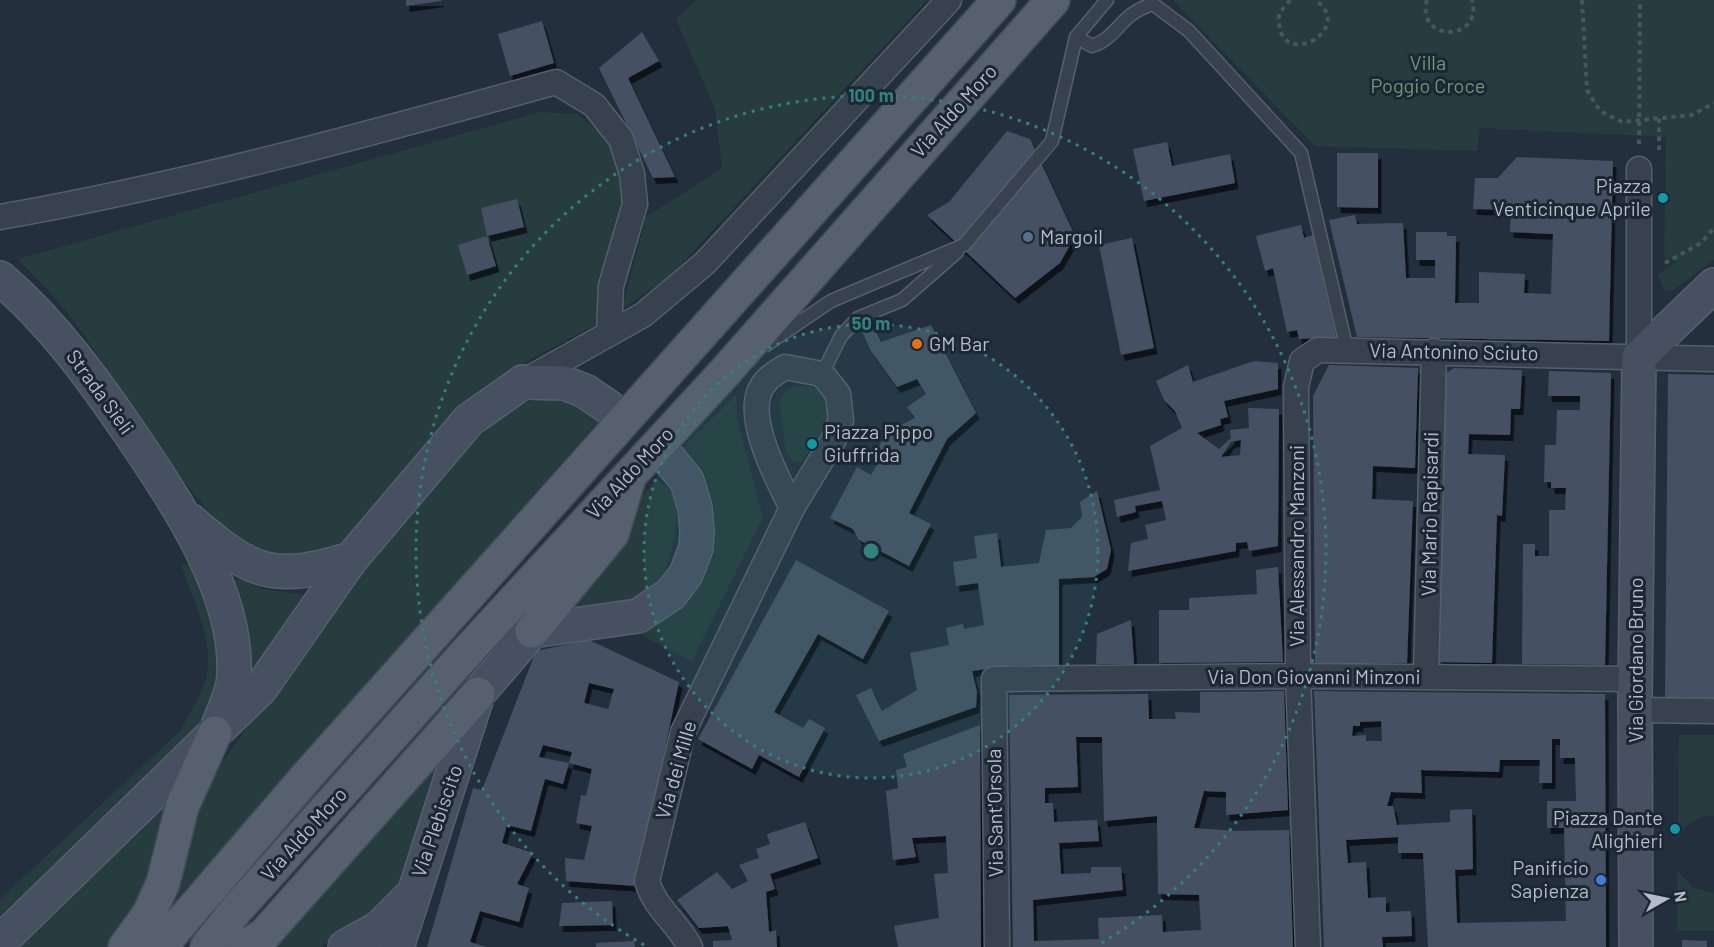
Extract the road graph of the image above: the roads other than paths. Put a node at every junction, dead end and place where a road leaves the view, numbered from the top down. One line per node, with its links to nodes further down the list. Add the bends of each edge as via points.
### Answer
1 (949, 0): 11 (street, via 705,263 643,315)
2 (999, 0): 37 (main road, Via Aldo Moro, via 316,766)
3 (1053, 0): 17 (main road, Via Aldo Moro)
4 (1107, 0): 5 (lane)
5 (1076, 37): 8 (lane, via 1052,141); 12 (lane, via 1092,46 1104,42 1128,14 1153,4 1189,31 1302,153)
6 (1639, 169): 16 (street)
7 (0, 217): 11 (street, via 98,200 289,155 556,82 594,105 621,139 632,174 635,204 611,286)
8 (964, 245): 17 (lane, via 831,301); 18 (lane, via 902,300 858,318 841,336)
9 (0, 278): 23 (main road, Strada Sieli, via 60,337)
10 (1714, 285): 16 (main road)
11 (609, 333): 19 (street)
12 (1347, 350): 13 (street, Via Antonino Sciuto); 15 (street, Via Antonino Sciuto, via 1318,350)
13 (1434, 351): 16 (street, Via Antonino Sciuto); 28 (street, Via Mario Rapisardi)
14 (1714, 359): 16 (street, Via Antonino Sciuto)
15 (1302, 361): 27 (street, Via Alessandro Manzoni, via 1296,387)
16 (1629, 362): 31 (main road, Via Giordano Bruno)
17 (725, 372): 22 (main road, Via Aldo Moro)
18 (822, 374): 24 (street, Via dei Mille, via 838,394 841,420); 24 (street, via 785,367 769,376 759,393 756,413)
19 (523, 382): 20 (main road, via 564,383); 25 (main road, via 469,420)
20 (610, 408)
21 (669, 459): 26 (main road, via 687,481 697,531 696,548 686,574 671,594 638,616)
22 (632, 470): 26 (main road, via 612,534); 38 (main road, Via Aldo Moro)
23 (186, 517): 25 (main road, via 234,556 256,568 294,573); 33 (main road, via 214,579 233,645 234,675)
24 (788, 517): 42 (street, Via dei Mille, via 683,732 647,881 652,897 675,921)
25 (351, 559): 33 (main road, via 261,688)
26 (532, 631): 30 (main road)
27 (1298, 676): 28 (street, Via Don Giovanni Minzoni); 29 (street, Via Don Giovanni Minzoni); 44 (street, Via Alessandro Manzoni)
28 (1426, 676): 31 (street, Via Don Giovanni Minzoni)
29 (994, 679): 43 (street, Via Sant'Orsola)
30 (478, 694): 34 (main road, Via Plebiscito); 39 (main road, via 264,935)
31 (1635, 694): 32 (street, Via Don Giovanni Minzoni); 45 (main road, Via Giordano Bruno)
32 (1714, 711)
33 (215, 733): 35 (main road); 36 (main road, via 182,807 163,883 149,914)
34 (412, 895): 40 (main road, via 379,928); 41 (main road, Via Plebiscito)
35 (0, 942)
36 (125, 947)
37 (160, 947)
38 (207, 947)
39 (245, 947)
40 (345, 947)
41 (397, 947)
42 (690, 947)
43 (997, 947)
44 (1308, 947)
45 (1636, 947)

